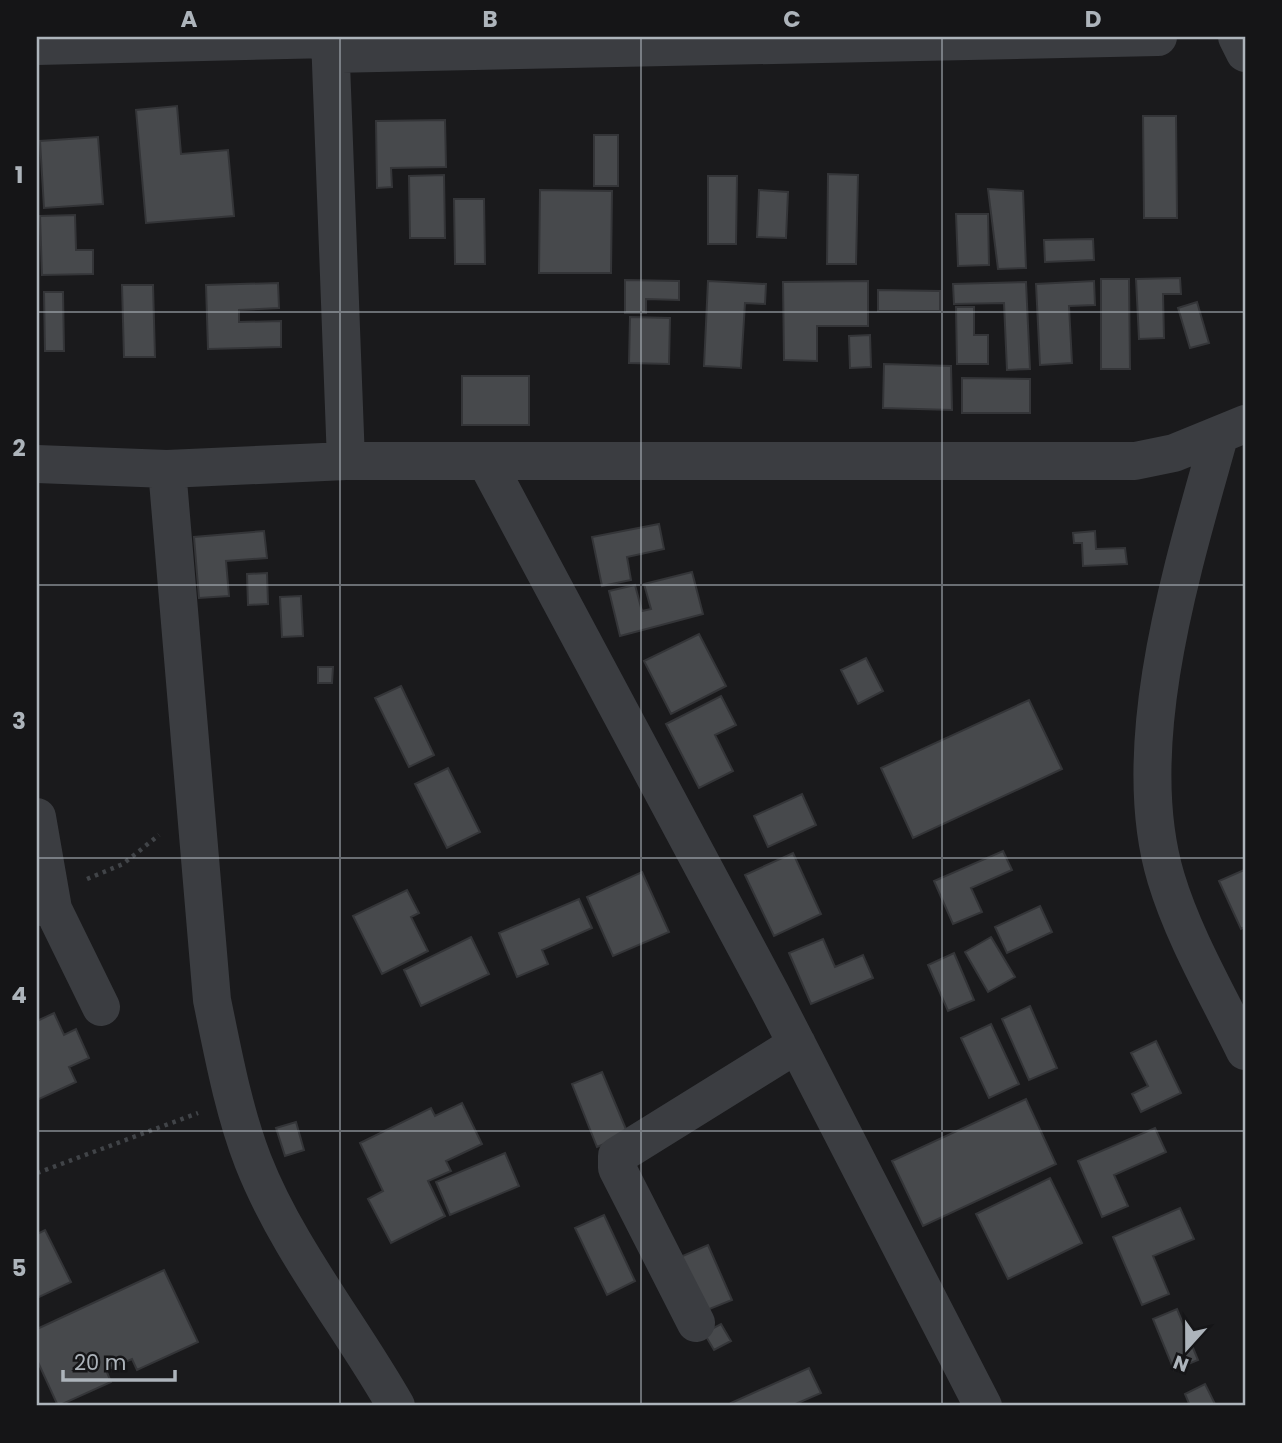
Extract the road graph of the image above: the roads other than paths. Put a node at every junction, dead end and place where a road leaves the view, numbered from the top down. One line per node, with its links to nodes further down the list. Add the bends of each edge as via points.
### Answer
1 (1158, 37): 3 (street)
2 (1237, 37): 5 (street)
3 (330, 43): 4 (street); 7 (street)
4 (37, 46)
5 (1245, 53)
6 (1232, 430): 8 (street, via 1174,453 1135,461); 15 (street, via 1178,586 1151,776 1154,821 1166,878)
7 (346, 461): 8 (street); 10 (street)
8 (486, 461): 14 (street)
9 (37, 464): 10 (street)
10 (167, 468): 17 (street, via 212,1000 234,1100 253,1161 285,1225)
11 (37, 817): 12 (street)
12 (47, 903): 13 (street)
13 (101, 1007)
14 (797, 1044): 16 (street, via 617,1156 617,1168); 18 (street)
15 (1245, 1051)
16 (696, 1323)
17 (396, 1406)
18 (983, 1406)

